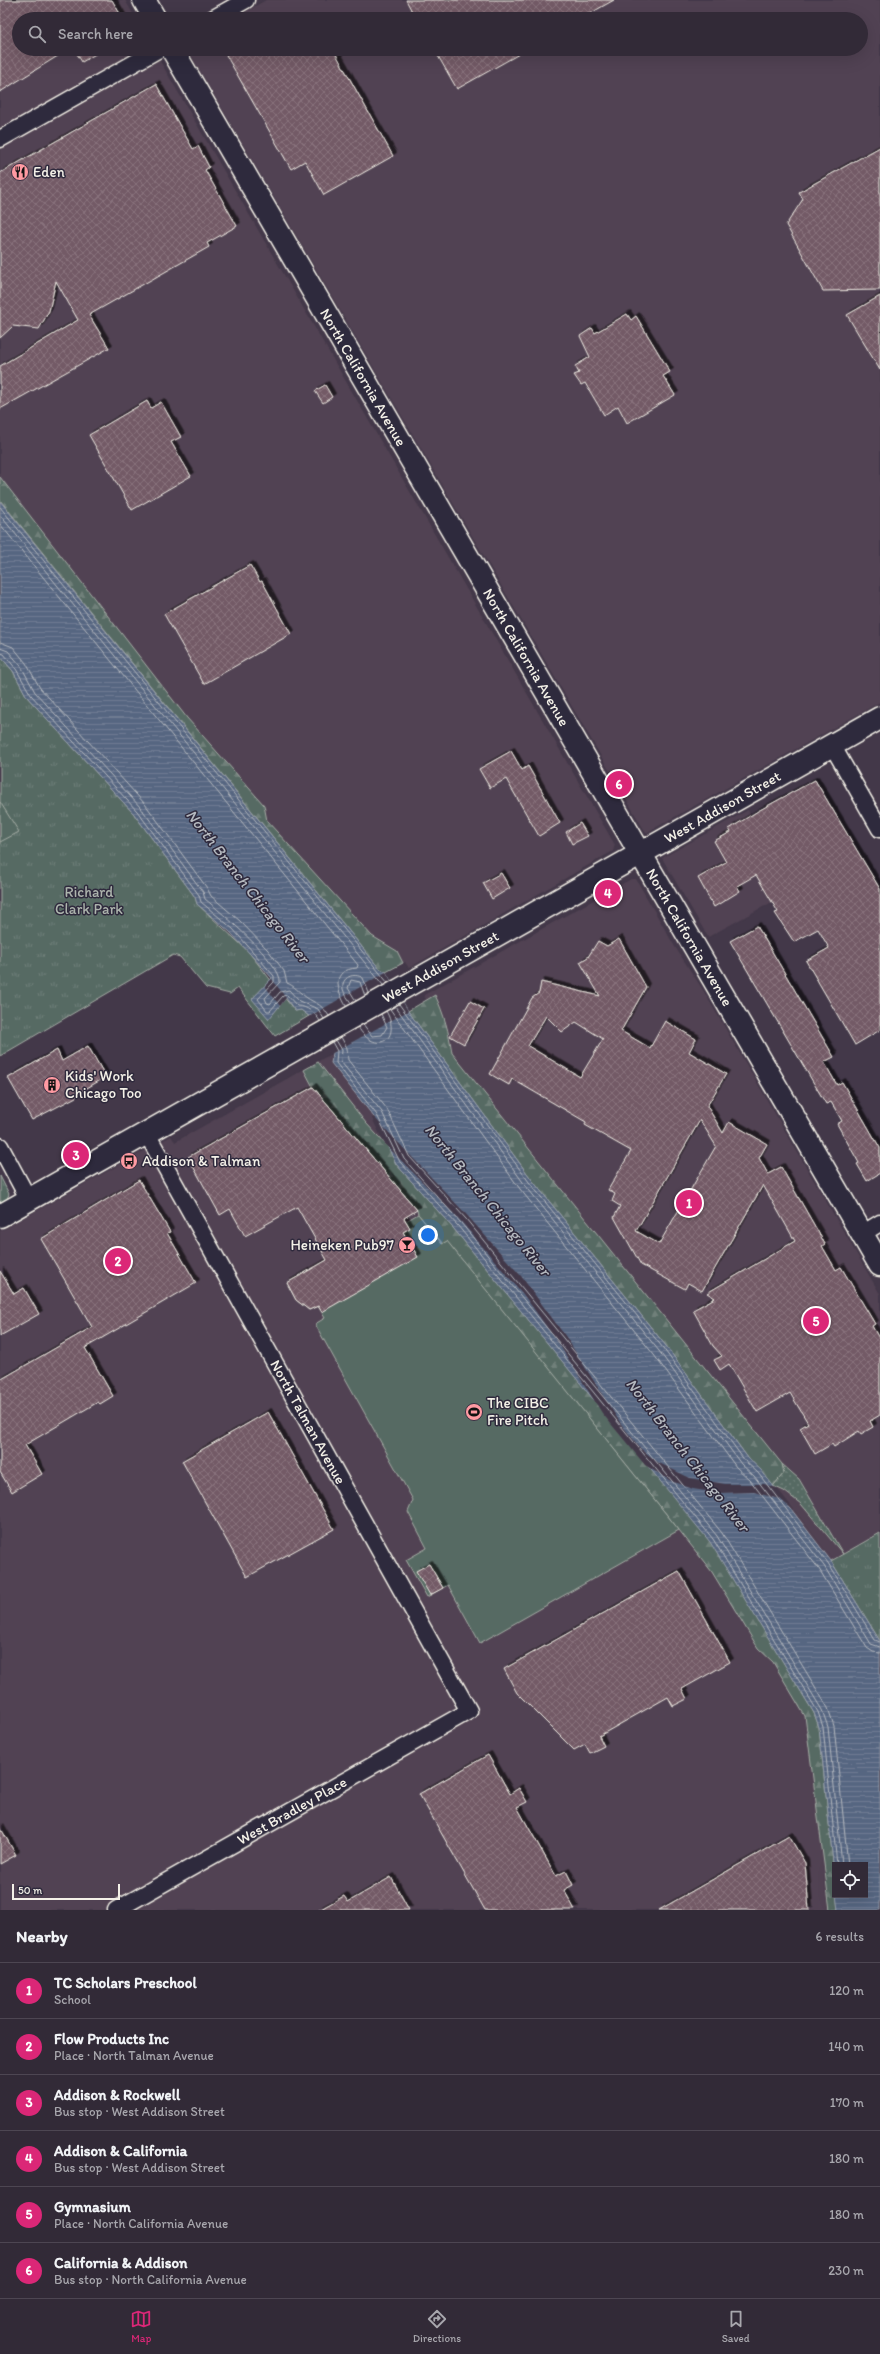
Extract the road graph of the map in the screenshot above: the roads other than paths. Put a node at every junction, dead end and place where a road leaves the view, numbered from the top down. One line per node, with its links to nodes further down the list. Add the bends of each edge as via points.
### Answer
1 (144, 0): 3 (street)
2 (246, 0): 4 (street)
3 (151, 12)
4 (225, 12)
5 (147, 56): 7 (street)
6 (176, 56): 11 (street, North California Avenue)
7 (0, 139)
8 (880, 718): 9 (street, West Addison Street)
9 (832, 745): 10 (street); 11 (street, West Addison Street)
10 (880, 829)
11 (640, 854): 12 (street, West Addison Street); 16 (street, North California Avenue)
12 (147, 1134): 14 (street, West Addison Street); 18 (street, North Talman Avenue)
13 (0, 1146): 14 (street)
14 (30, 1200): 15 (street, West Addison Street)
15 (0, 1216)
16 (871, 1229): 17 (street, North California Avenue)
17 (880, 1265)
18 (469, 1711): 19 (street, West Bradley Place)
19 (116, 1910)

